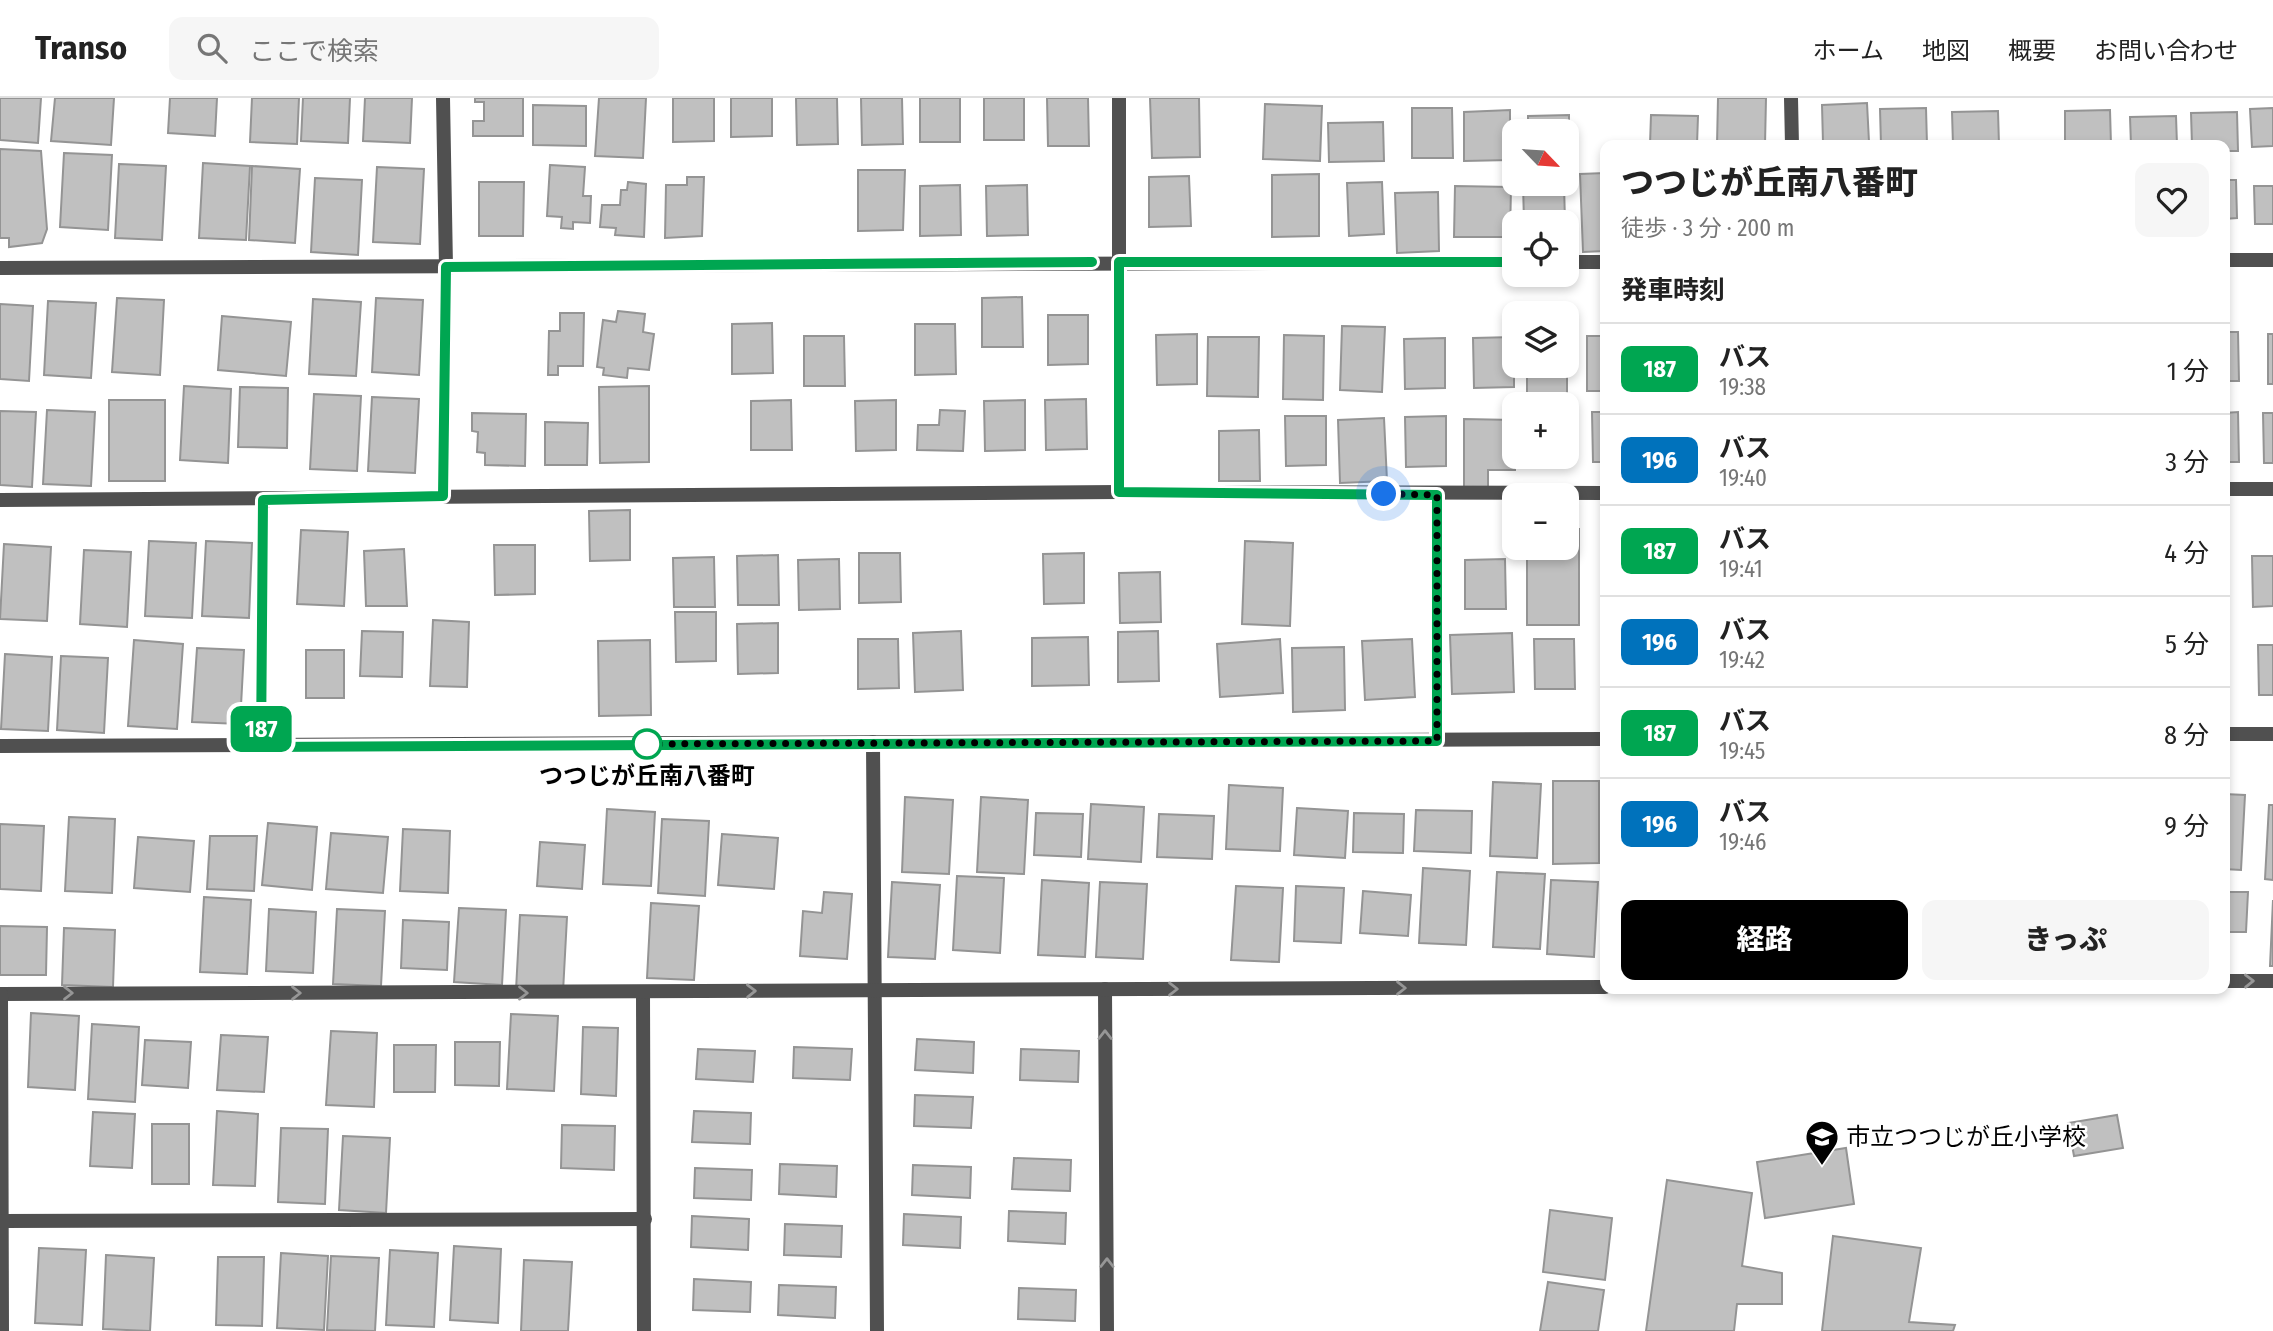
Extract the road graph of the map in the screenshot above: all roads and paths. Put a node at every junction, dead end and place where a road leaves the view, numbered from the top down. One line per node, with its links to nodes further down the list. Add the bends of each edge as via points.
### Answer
1 (443, 98): 11 (street)
2 (1119, 98): 7 (street)
3 (1791, 98): 4 (street)
4 (1792, 140)
5 (2230, 260): 6 (street)
6 (2273, 260)
7 (1119, 262): 8 (street); 11 (street); 15 (street)
8 (1502, 262)
9 (1579, 262): 10 (street)
10 (1600, 262)
11 (446, 267): 12 (street); 18 (street)
12 (0, 268)
13 (2230, 489): 14 (street)
14 (2273, 489)
15 (1119, 492): 17 (street); 18 (street)
16 (1600, 493): 17 (street)
17 (1437, 495): 24 (street)
18 (443, 496): 20 (street)
19 (0, 500): 20 (street)
20 (263, 500): 27 (street)
21 (2230, 734): 22 (street)
22 (2273, 734)
23 (1600, 739): 24 (street)
24 (1437, 741): 25 (street)
25 (873, 742): 27 (street); 31 (street)
26 (0, 747): 27 (street)
27 (261, 747)
28 (2230, 981): 29 (street, one-way to 29)
29 (2273, 981)
30 (1600, 987): 32 (street, one-way to 30)
31 (875, 989): 32 (street); 33 (street, one-way to 31); 39 (street)
32 (1105, 989): 40 (street, one-way to 32)
33 (643, 992): 34 (street, one-way to 33); 35 (street)
34 (1, 994): 36 (street)
35 (645, 1219): 36 (street); 38 (street)
36 (2, 1222): 37 (street)
37 (2, 1331)
38 (644, 1331)
39 (877, 1331)
40 (1107, 1331)

